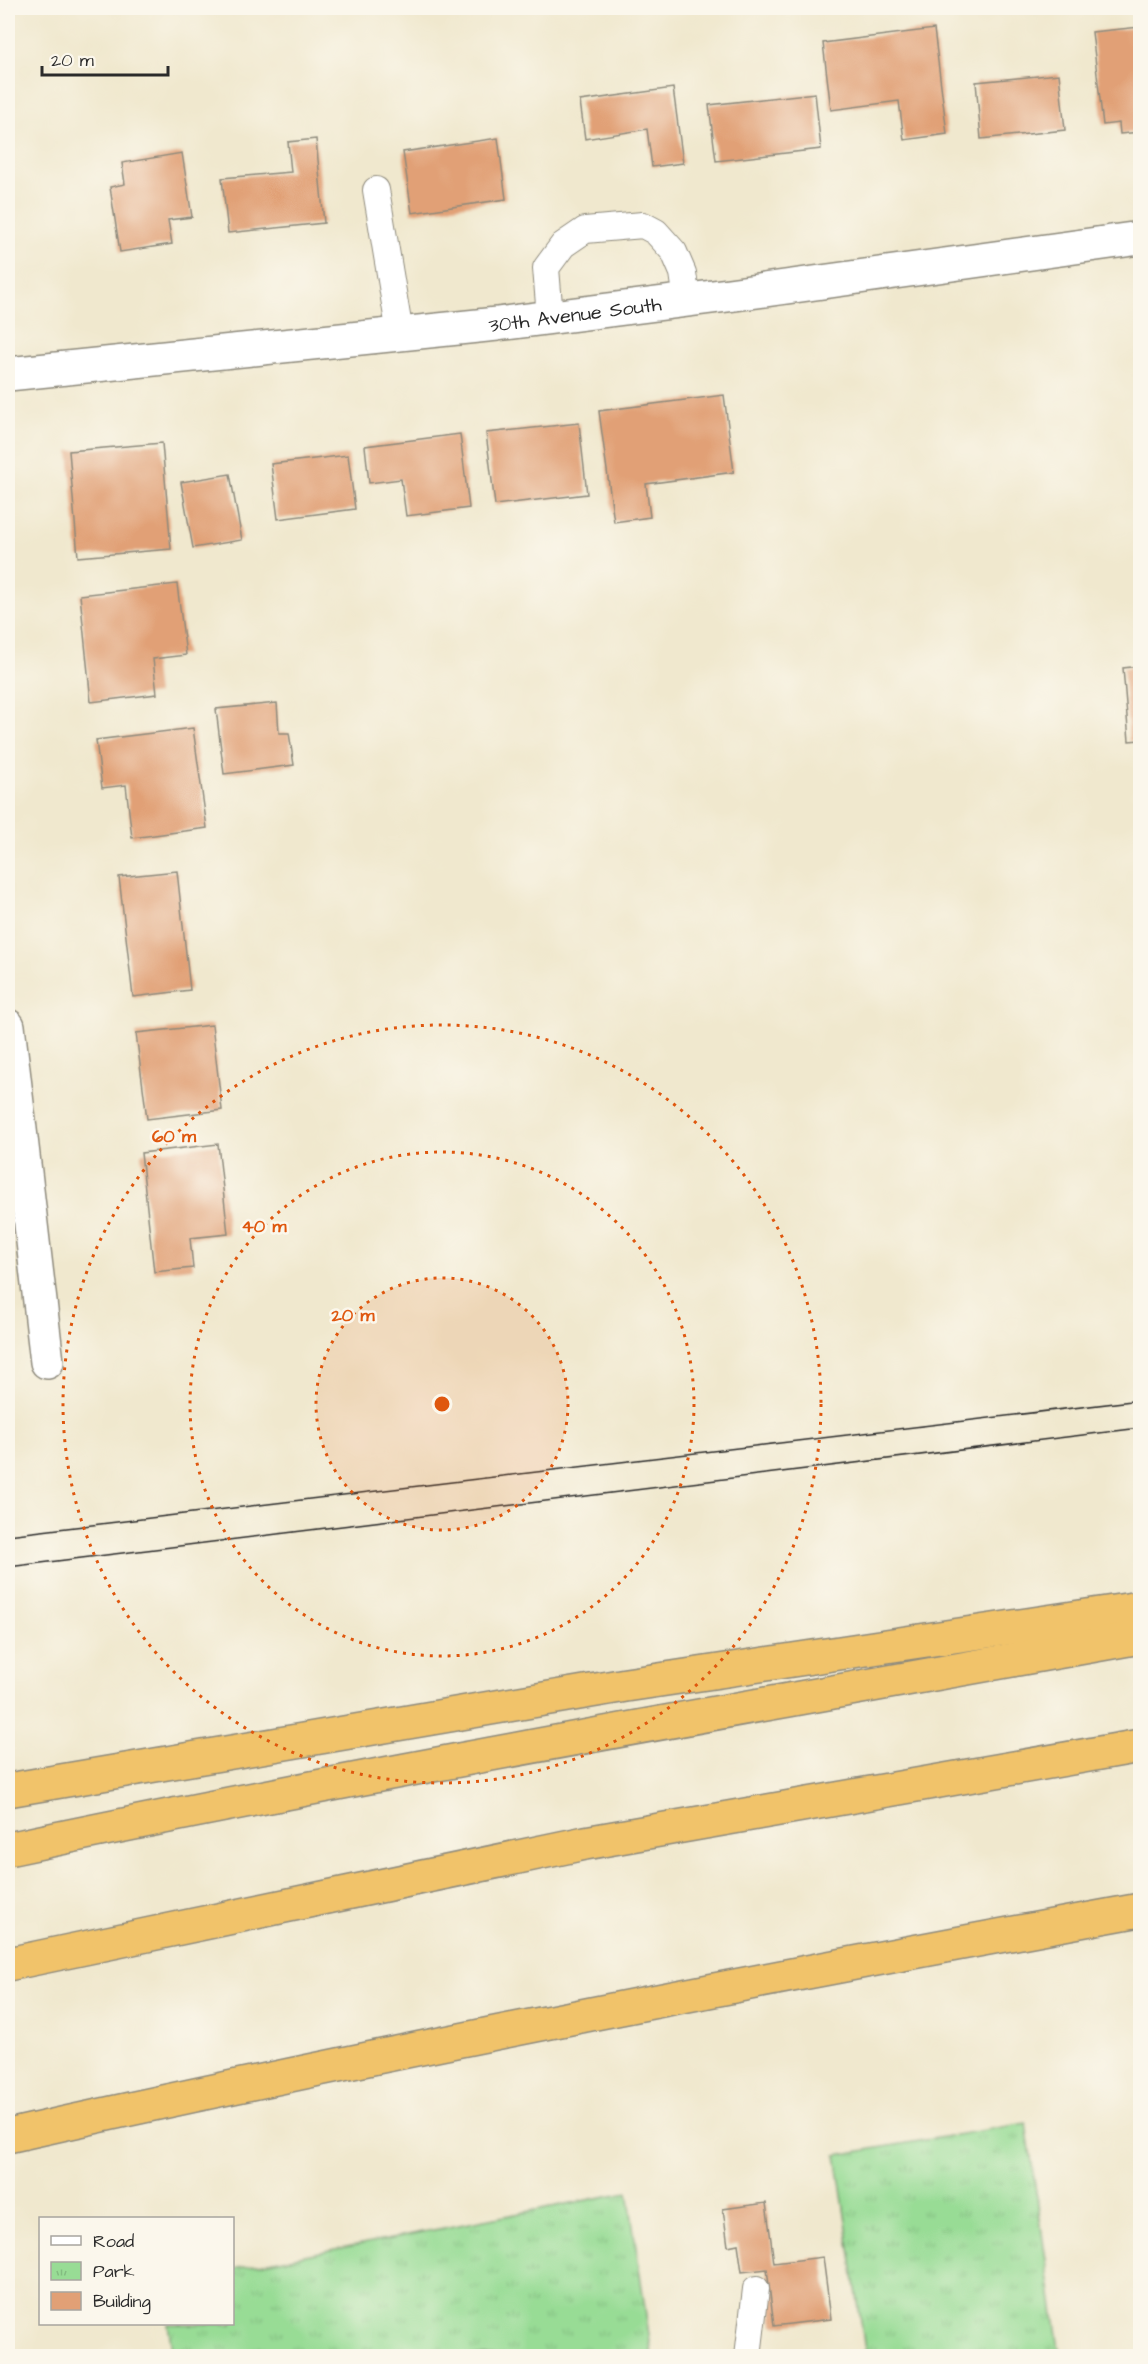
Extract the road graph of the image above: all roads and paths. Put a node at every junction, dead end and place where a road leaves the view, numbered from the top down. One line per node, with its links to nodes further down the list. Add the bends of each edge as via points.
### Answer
1 (376, 190): 5 (lane)
2 (1140, 238): 3 (street, 30th Avenue South)
3 (687, 300): 4 (street, 30th Avenue South); 4 (lane, via 683,273 674,252 656,232 644,225 585,230 562,245 546,268)
4 (550, 317): 5 (street, 30th Avenue South)
5 (400, 334): 6 (street, 30th Avenue South)
6 (8, 375)
7 (8, 1026): 8 (street)
8 (47, 1362)
9 (1140, 1608): 12 (highway, via 626,1685)
10 (1140, 1637): 13 (highway)
11 (1140, 1746): 15 (highway, via 585,1843)
12 (8, 1790)
13 (8, 1849)
14 (1140, 1910): 16 (highway, via 724,1986 220,2088)
15 (8, 1964)
16 (8, 2136)
17 (756, 2289): 18 (lane)
18 (748, 2356)

